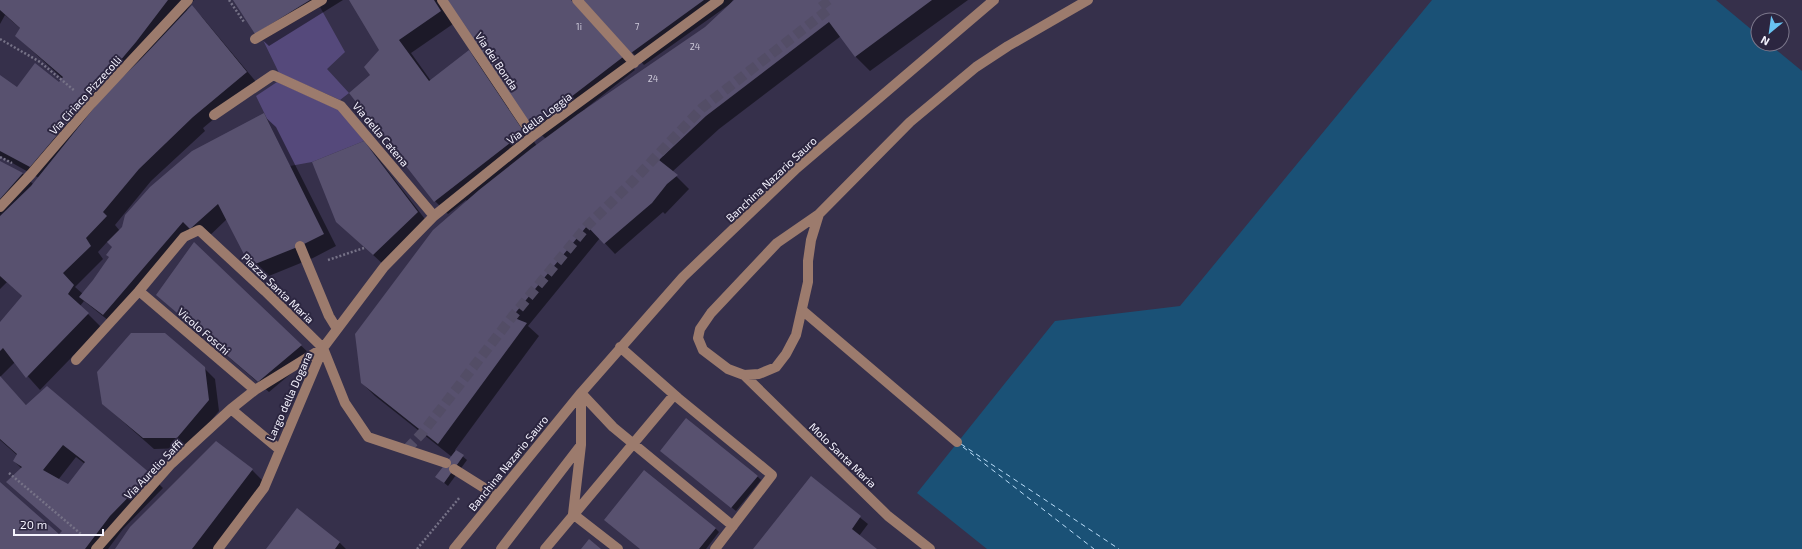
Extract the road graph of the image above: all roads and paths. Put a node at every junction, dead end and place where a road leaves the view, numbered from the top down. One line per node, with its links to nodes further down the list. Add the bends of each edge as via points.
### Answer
1 (188, 0): 12 (street, Via Ciriaco Pizzecolli)
2 (229, 0): 10 (path)
3 (322, 0): 10 (street)
4 (442, 0): 14 (street, Via dei Bonda)
5 (577, 0): 11 (street)
6 (719, 0): 11 (street, Via della Loggia)
7 (994, 0): 24 (street, Banchina Nazario Sauro, via 797,168 683,277)
8 (1088, 0): 18 (street, via 976,67 910,122)
9 (0, 39): 12 (path, via 40,62)
10 (255, 39)
11 (634, 63): 14 (street, Via della Loggia)
12 (91, 104): 17 (street, Via Ciriaco Pizzecolli)
13 (214, 115): 19 (street, Via della Catena, via 273,75 341,106)
14 (533, 136): 19 (street, Via della Loggia)
15 (0, 157): 16 (path)
16 (12, 163)
17 (0, 207)
18 (819, 214): 22 (street, via 811,240 808,282); 27 (street, via 777,243 710,313 700,328 698,338 703,350 728,369)
19 (434, 216): 23 (street, Via della Loggia, via 384,267)
20 (300, 246): 23 (street, Piazza Santa Maria)
21 (139, 291): 25 (street, Piazza Santa Maria, via 184,237 199,230); 26 (street); 28 (street, Vicolo Foschi)
22 (802, 310): 27 (street, via 796,335 776,366 759,374); 32 (street)
23 (337, 329): 25 (street)
24 (620, 347): 29 (street, Banchina Nazario Sauro); 30 (street)
25 (323, 348): 28 (street, Largo della Dogana); 35 (street, Largo della Dogana); 37 (street, Largo della Dogana, via 345,403 368,437 450,466)
26 (76, 360)
27 (744, 375): 49 (street, Molo Santa Maria, via 888,516)
28 (255, 390): 31 (street, Largo della Dogana)
29 (581, 393): 33 (street); 34 (street); 38 (street, Banchina Nazario Sauro)
30 (674, 396): 33 (street); 40 (street, via 772,475)
31 (231, 409): 35 (street, Largo della Dogana); 41 (street, Via Aurelio Saffi, via 171,464)
32 (957, 442)
33 (632, 444): 39 (street); 40 (street)
34 (581, 445): 39 (street); 45 (street)
35 (280, 450): 42 (street, via 264,488)
36 (9, 473): 41 (path)
37 (474, 482): 38 (street, Largo della Dogana); 43 (path)
38 (497, 496): 44 (street, Banchina Nazario Sauro)
39 (573, 514): 46 (street); 47 (street)
40 (733, 526): 48 (street)
41 (96, 548)
42 (218, 549)
43 (417, 549)
44 (454, 549)
45 (501, 549)
46 (545, 549)
47 (618, 549)
48 (716, 549)
49 (930, 549)

